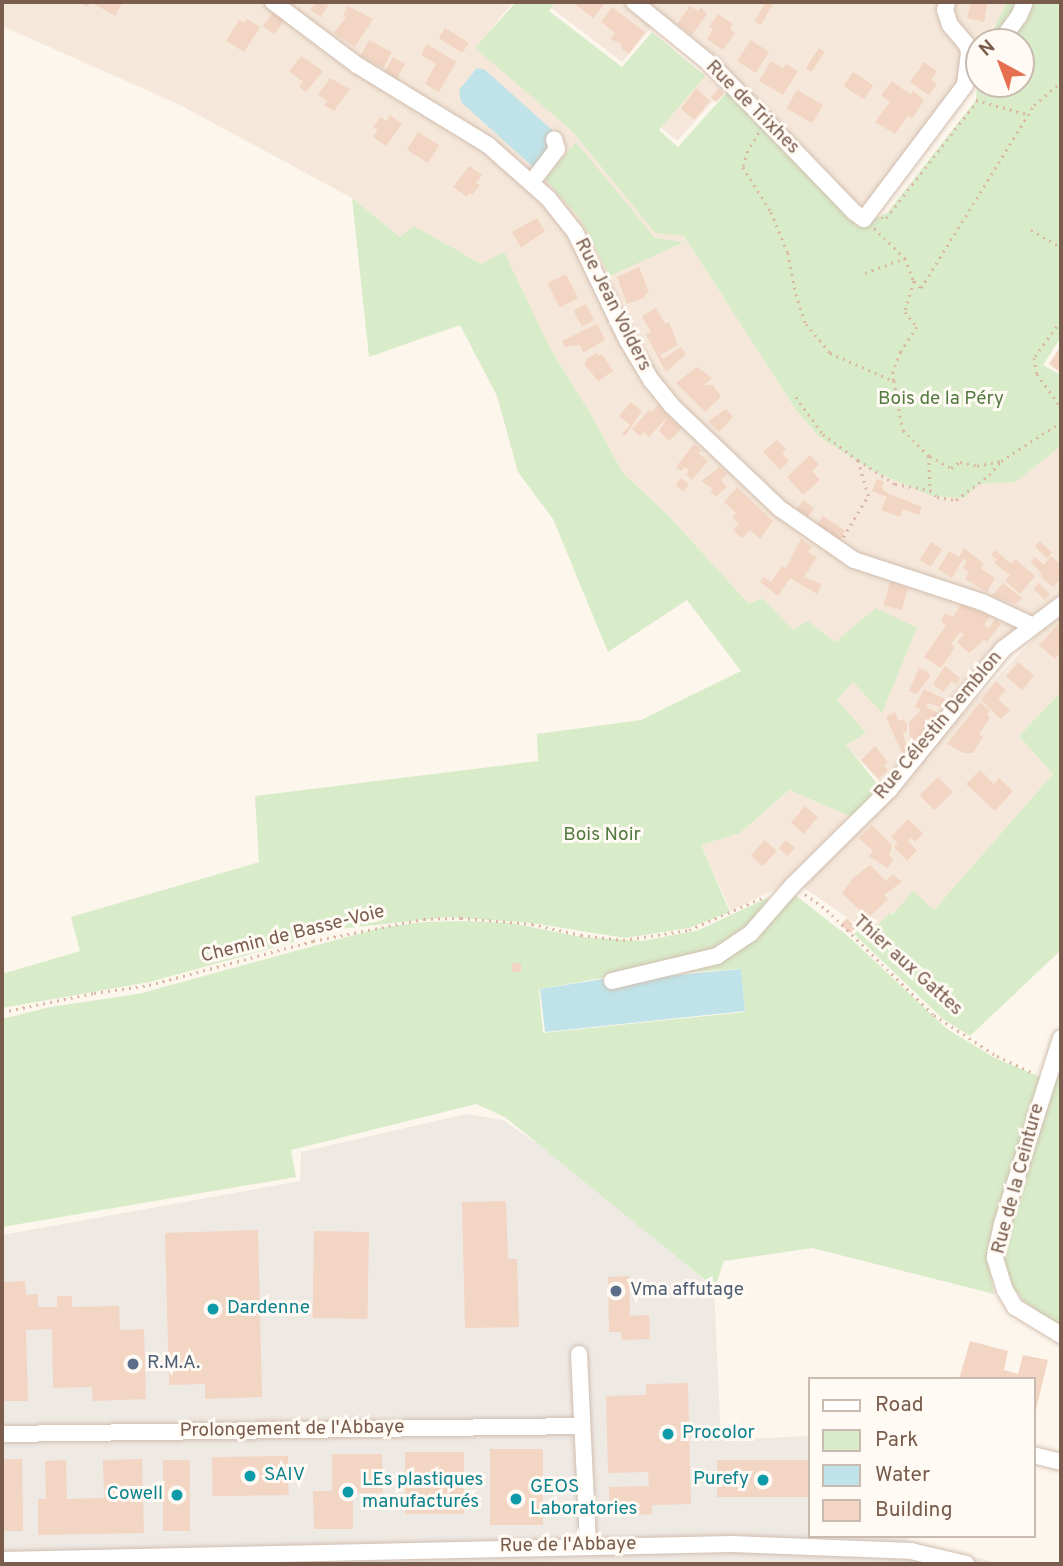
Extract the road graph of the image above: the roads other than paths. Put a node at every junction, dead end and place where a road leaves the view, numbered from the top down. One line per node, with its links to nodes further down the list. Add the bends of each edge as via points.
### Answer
1 (273, 2): 9 (street, Rue Jean Volders, via 358,65 488,145)
2 (634, 2): 7 (street, Rue de Trixhes, via 713,66 864,219)
3 (947, 2): 6 (street, via 947,19)
4 (1025, 2): 5 (street)
5 (1009, 28)
6 (965, 42)
7 (965, 84)
8 (554, 139): 9 (street, via 557,149)
9 (531, 183): 11 (street, Rue Jean Volders, via 575,232 627,340 672,407 779,508 862,563 982,602)
10 (1061, 605): 11 (street, Rue Célestin Demblon)
11 (1033, 626): 12 (street, Rue Célestin Demblon, via 1003,649 889,790 751,933 717,956)
12 (612, 981)
13 (1061, 1038): 14 (street, Rue de la Ceinture, via 995,1258 1015,1307)
14 (1061, 1335)
15 (579, 1354): 16 (street)
16 (582, 1426): 17 (street, Prolongement de l'Abbaye); 20 (street)
17 (2, 1434)
18 (1035, 1456): 19 (street)
19 (1061, 1462)
20 (588, 1545): 21 (street, Rue de l'Abbaye); 22 (street, Rue de l'Abbaye, via 732,1544 911,1551)
21 (2, 1560)
22 (965, 1564)

